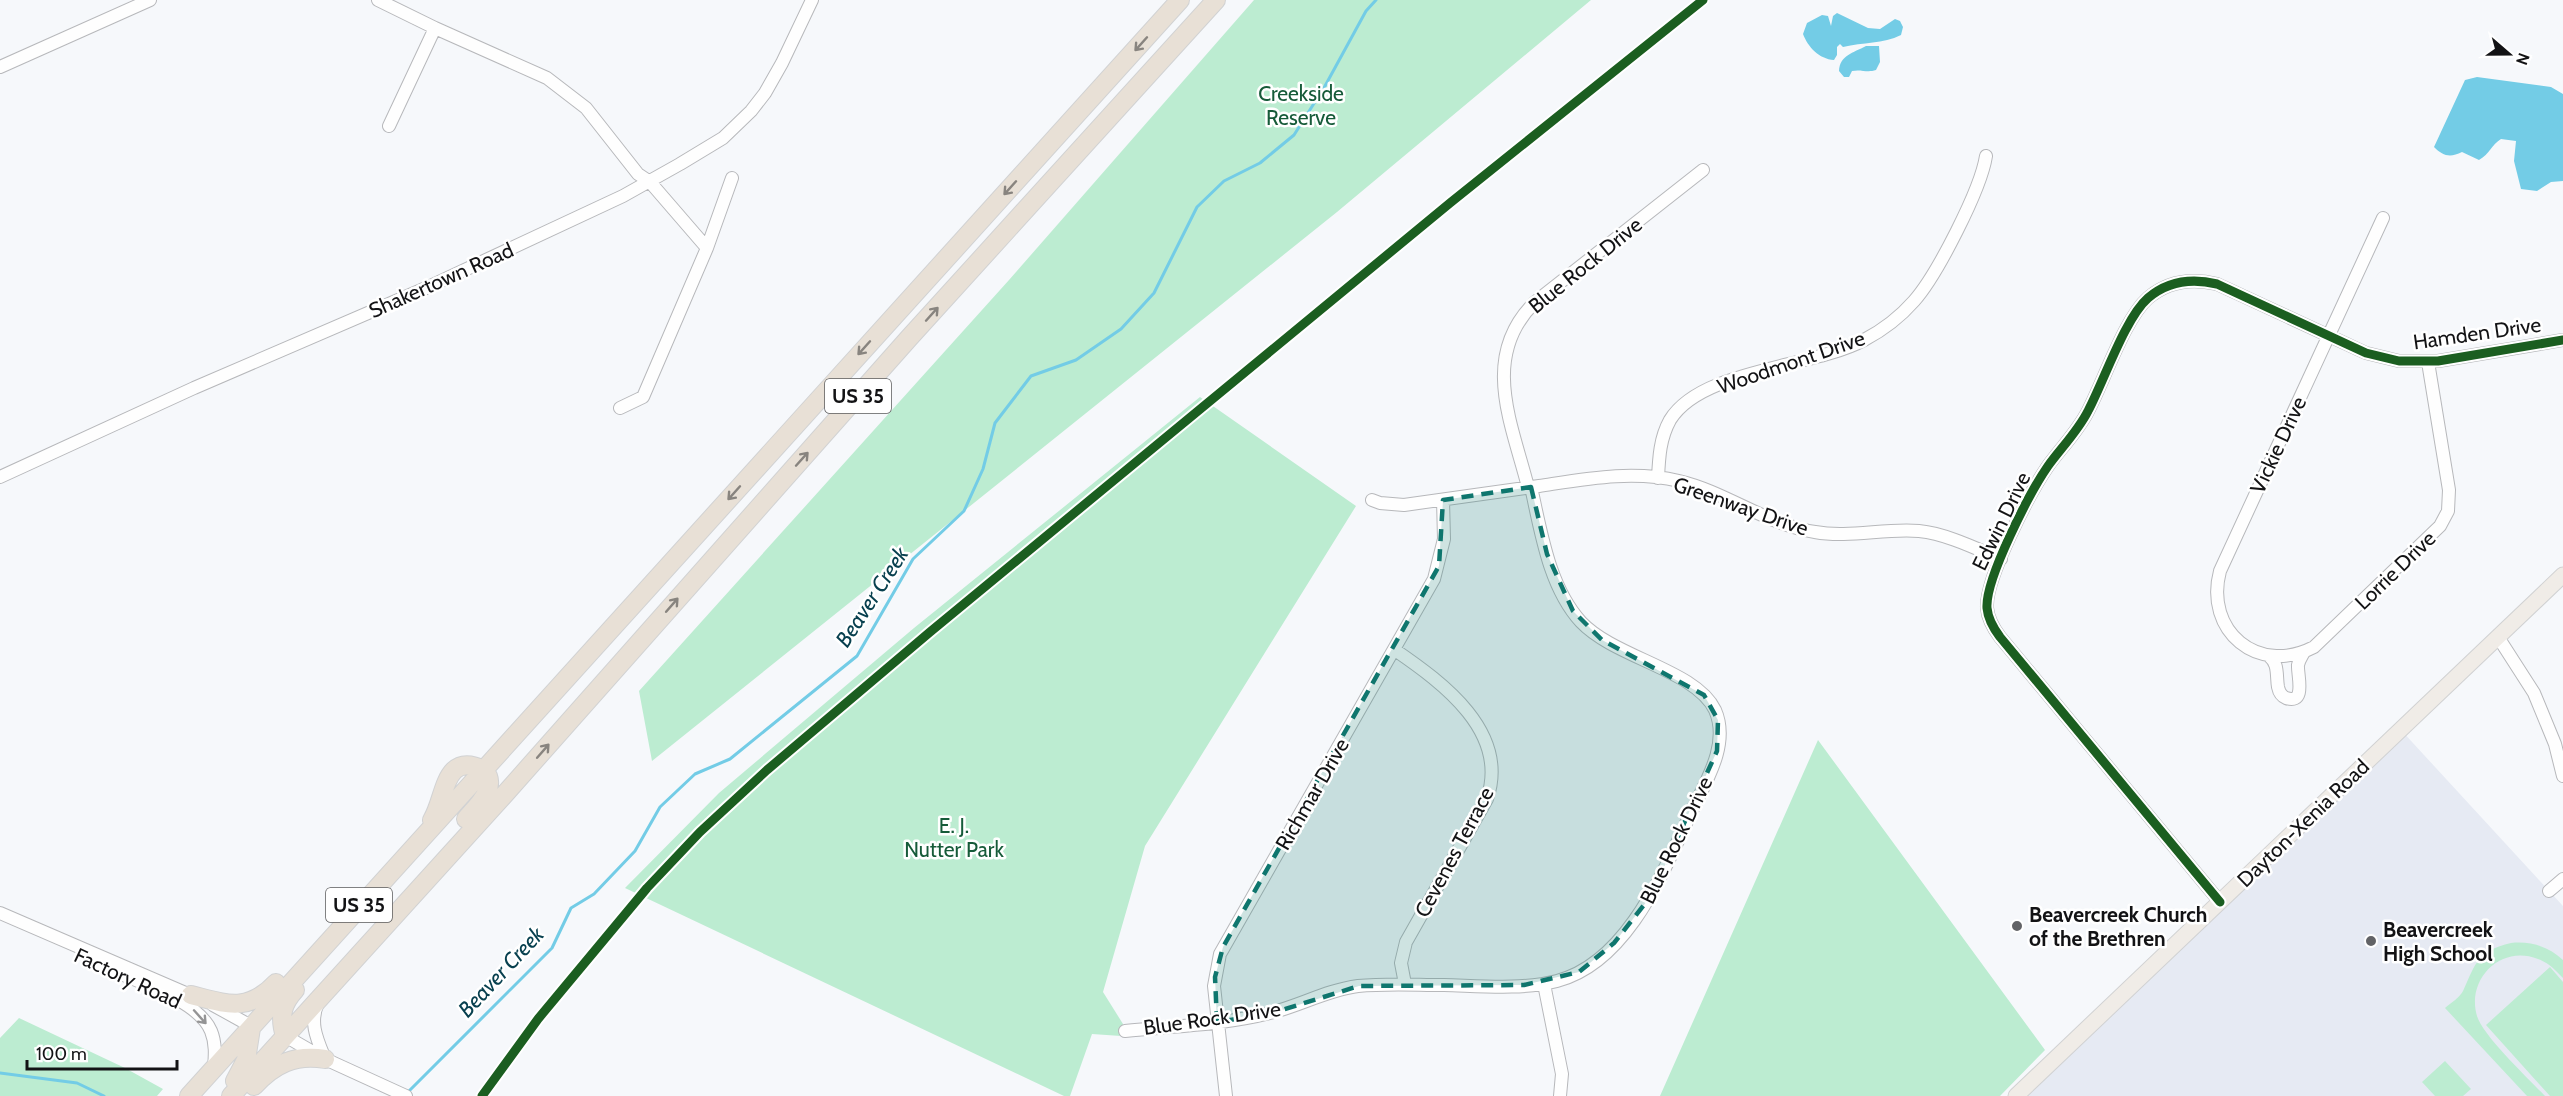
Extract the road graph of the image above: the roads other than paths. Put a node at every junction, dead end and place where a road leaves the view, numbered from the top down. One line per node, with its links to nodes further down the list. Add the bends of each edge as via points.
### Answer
1 (150, 0): 7 (street)
2 (378, 0): 6 (street)
3 (812, 0): 12 (street, Shakertown Road, via 782,63 751,111 723,138)
4 (1180, 0): 32 (highway, US 35, one-way to 32)
5 (1216, 0): 44 (highway, US 35, one-way to 5)
6 (435, 28): 8 (street); 12 (street, via 548,78 586,108 638,174)
7 (0, 67)
8 (389, 126)
9 (1986, 156): 20 (street, Woodmont Drive, via 1984,172 1956,231 1923,290 1905,311 1847,348 1729,381 1691,399 1665,431)
10 (1703, 170): 21 (street, Blue Rock Drive, via 1534,303 1514,328 1506,351 1504,388)
11 (732, 178): 14 (street)
12 (650, 182): 14 (street); 19 (street, Shakertown Road, via 426,288)
13 (2383, 218): 15 (street, Vickie Drive)
14 (707, 248): 18 (street, via 644,397)
15 (2328, 336): 17 (street, Hamden Drive, via 2382,358); 24 (street, Edwin Drive, via 2217,284 2175,283 2155,293 2133,316 2091,406 2037,483); 29 (street, Vickie Drive, via 2217,580 2218,606 2228,629 2246,647)
16 (2563, 340): 17 (street, Hamden Drive)
17 (2428, 362): 28 (street, Lorrie Drive, via 2450,490 2448,512 2433,535 2324,640)
18 (620, 408)
19 (0, 477)
20 (1658, 477): 21 (street, Greenway Drive, via 1605,477); 24 (street, Greenway Drive, via 1707,489 1814,532 1925,532)
21 (1530, 487): 23 (street, Greenway Drive); 43 (street, Blue Rock Drive, via 1547,554 1573,611 1602,640 1685,681 1704,695 1714,709 1720,734 1714,762 1661,877 1639,915 1598,959 1567,978)
22 (1372, 500): 23 (street, Greenway Drive, via 1404,505)
23 (1443, 500): 27 (street, Richmar Drive, via 1444,539 1439,566)
24 (2001, 559): 39 (street, Edwin Drive, via 1988,598 1996,632)
25 (2563, 575): 26 (main road, Dayton-Xenia Road)
26 (2498, 637): 30 (street, via 2529,684); 39 (main road, Dayton-Xenia Road)
27 (1395, 650): 42 (street, Cevenes Terrace, via 1424,669 1483,733 1493,778 1487,799 1406,942 1401,963); 46 (street, Richmar Drive, via 1223,948 1215,977)
28 (2304, 652): 29 (street, Lorrie Drive, via 2287,657); 29 (street, via 2298,666 2300,689 2290,699 2280,693 2276,665)
29 (2269, 656)
30 (2555, 744): 31 (street); 33 (street)
31 (2563, 757)
32 (484, 770): 34 (highway, US 35); 35 (highway, via 462,766 453,770); 44 (highway, via 490,783 487,793 344,955)
33 (2563, 776)
34 (469, 786): 35 (highway, US 35); 49 (highway, via 452,815 290,995 281,1015)
35 (422, 836): 37 (highway, US 35)
36 (2563, 879): 38 (street)
37 (375, 887): 45 (highway, via 356,894 260,999 232,1005); 47 (highway, US 35)
38 (2549, 891)
39 (2220, 902): 60 (main road, Dayton-Xenia Road)
40 (0, 914): 41 (street, Factory Road)
41 (38, 930): 45 (street, Factory Road); 51 (street, Factory Road, one-way to 51, via 64,949 197,1012 212,1033)
42 (1405, 984): 43 (street, Blue Rock Drive); 46 (street, Blue Rock Drive, via 1348,987 1269,1014)
43 (1544, 984): 59 (street, via 1562,1074)
44 (323, 994): 49 (highway, US 35); 50 (street, via 313,1014 313,1024)
45 (192, 995): 47 (street, Factory Road)
46 (1216, 1022): 48 (street, Blue Rock Drive); 58 (street, Richmar Drive)
47 (251, 1026): 51 (highway, US 35); 54 (highway, via 242,1070)
48 (1125, 1031)
49 (285, 1036): 50 (street); 55 (highway, US 35)
50 (325, 1059): 56 (highway, via 303,1057 278,1065); 57 (street)
51 (214, 1068): 52 (highway, US 35); 53 (highway)
52 (189, 1096)
53 (200, 1096)
54 (220, 1096)
55 (231, 1096)
56 (245, 1096)
57 (406, 1096)
58 (1226, 1096)
59 (1560, 1096)
60 (2016, 1096)

